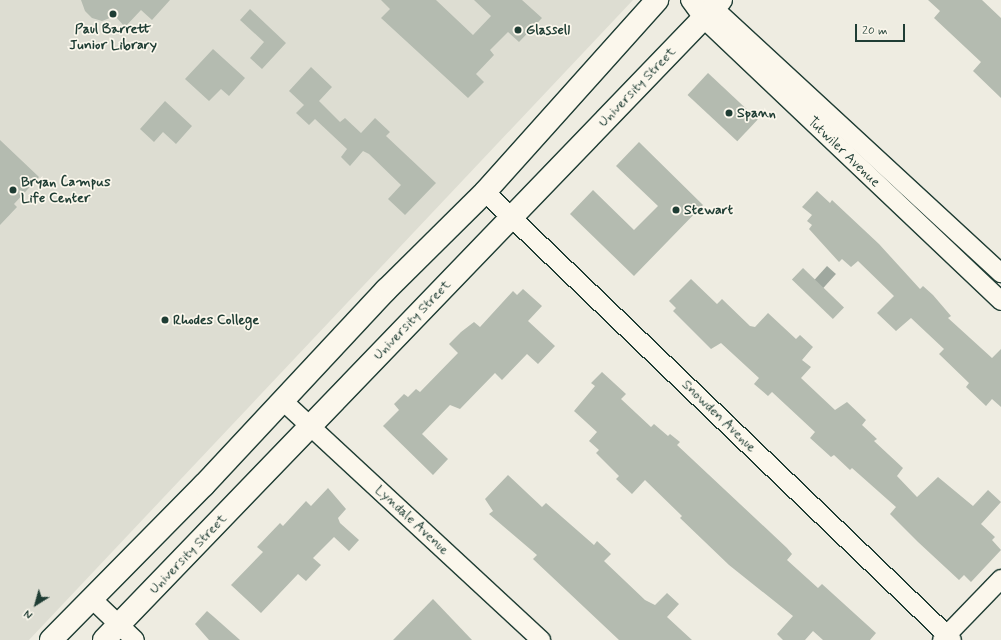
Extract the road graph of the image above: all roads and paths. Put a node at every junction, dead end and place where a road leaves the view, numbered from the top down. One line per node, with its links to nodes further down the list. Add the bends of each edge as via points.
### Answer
1 (657, 0): 4 (main road)
2 (690, 0): 3 (street, Tutwiler Avenue)
3 (711, 6): 5 (street, Tutwiler Avenue); 6 (main road, University Street); 7 (street, Tutwiler Avenue)
4 (485, 192): 6 (street, Snowden Avenue); 10 (main road, via 386,290)
5 (938, 215): 7 (street); 8 (street, Tutwiler Avenue)
6 (512, 218): 11 (main road, University Street); 15 (street, Snowden Avenue)
7 (925, 229): 9 (street, Tutwiler Avenue)
8 (1001, 273)
9 (1001, 301)
10 (283, 401): 11 (street, Lyndale Avenue); 13 (main road)
11 (310, 426): 14 (main road, University Street); 19 (street, Lyndale Avenue)
12 (1001, 579): 15 (street)
13 (92, 599): 14 (street); 16 (main road)
14 (119, 625): 17 (main road, University Street); 18 (street)
15 (947, 638)
16 (51, 640)
17 (104, 640)
18 (135, 640)
19 (541, 640)

